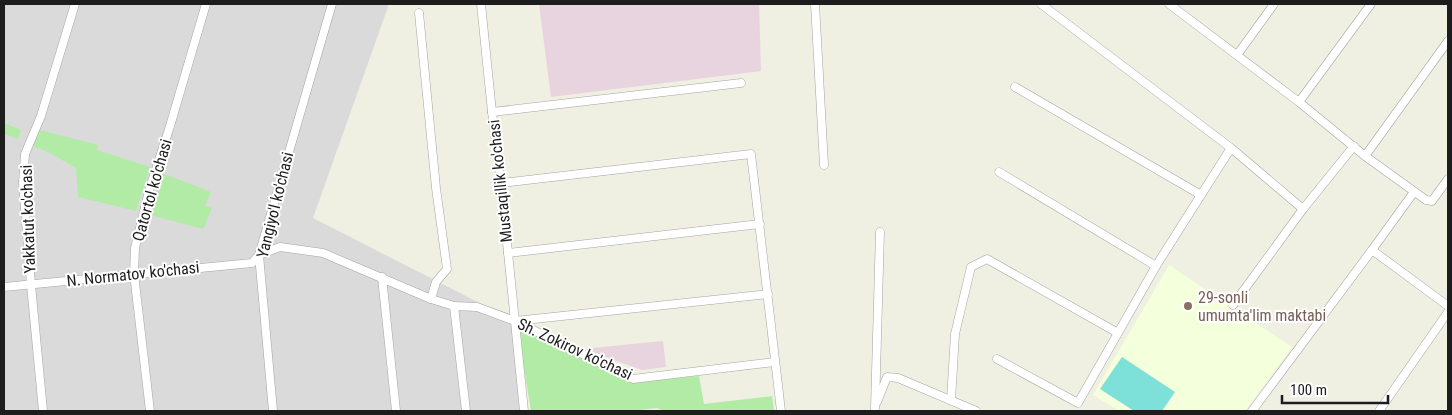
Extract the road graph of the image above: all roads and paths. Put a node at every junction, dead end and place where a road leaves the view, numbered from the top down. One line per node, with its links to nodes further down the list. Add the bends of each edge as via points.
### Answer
1 (75, 4): 35 (street, Yakkatut ko'chasi, via 41,116 25,154 23,183)
2 (206, 4): 33 (street, Qatortol ko'chasi, via 149,191 135,248)
3 (332, 4): 31 (street, Yangiyo'l ko'chasi)
4 (481, 4): 16 (street)
5 (815, 4): 20 (street)
6 (1041, 4): 18 (street)
7 (1170, 4): 12 (street)
8 (1274, 4): 12 (street)
9 (1371, 4): 15 (street)
10 (419, 13): 38 (street, via 447,269 436,282)
11 (1448, 41): 19 (street)
12 (1237, 54): 15 (street)
13 (741, 83): 16 (street, Mustaqillik ko'chasi)
14 (1015, 87): 25 (street)
15 (1299, 102): 17 (street)
16 (492, 112): 23 (street, Mustaqillik ko'chasi)
17 (1354, 146): 19 (street); 26 (street)
18 (1231, 148): 25 (street); 26 (street)
19 (1365, 156): 24 (street)
20 (824, 165)
21 (999, 172): 32 (street)
22 (1448, 179): 24 (street, via 1432,201)
23 (501, 183): 27 (street, via 752,154); 30 (street, Mustaqillik ko'chasi)
24 (1414, 192): 29 (street)
25 (1202, 195): 32 (street)
26 (1303, 209): 39 (street)
27 (760, 224): 30 (street); 37 (street)
28 (880, 232): 49 (street)
29 (1372, 250): 41 (street); 59 (street)
30 (508, 253): 43 (street, Mustaqillik ko'chasi)
31 (259, 255): 33 (street, N. Normatov ko'chasi, via 252,262); 34 (street, Sh. Zokirov ko'chasi, via 280,247 323,253); 53 (street, Yangiyo'l ko'chasi)
32 (1156, 266): 44 (street)
33 (134, 274): 35 (street, N. Normatov ko'chasi); 52 (street, Qatortol ko'chasi)
34 (382, 277): 38 (street, Sh. Zokirov ko'chasi); 54 (street)
35 (31, 284): 36 (street, N. Normatov ko'chasi); 51 (street, Yakkatut ko'chasi)
36 (4, 288)
37 (768, 294): 43 (street); 46 (street)
38 (431, 299): 40 (street, Sh. Zokirov ko'chasi)
39 (1233, 305)
40 (454, 306): 43 (street, Sh. Zokirov ko'chasi, via 477,307); 55 (street)
41 (1448, 306)
42 (1448, 312): 60 (street)
43 (515, 321): 46 (street, Sh. Zokirov ko'chasi, via 633,379); 56 (street, Mustaqillik ko'chasi)
44 (1118, 333): 47 (street, via 987,259 971,267 955,334); 48 (street)
45 (997, 359): 48 (street)
46 (776, 362): 57 (street)
47 (951, 400): 49 (street, via 898,378 887,378); 50 (street)
48 (1077, 407)
49 (874, 409)
50 (965, 409): 58 (street)
51 (43, 411)
52 (150, 411)
53 (273, 411)
54 (396, 411)
55 (466, 411)
56 (524, 411)
57 (781, 411)
58 (976, 411)
59 (1252, 411)
60 (1379, 411)

